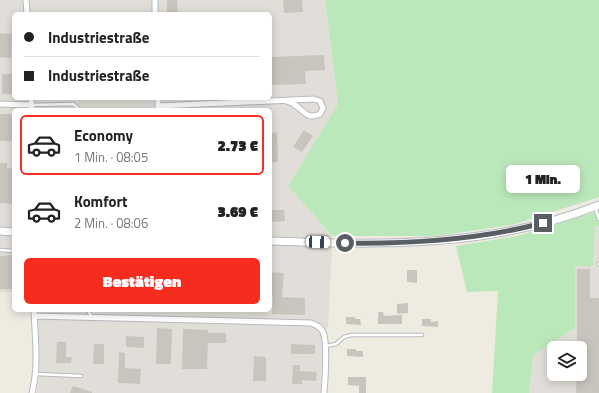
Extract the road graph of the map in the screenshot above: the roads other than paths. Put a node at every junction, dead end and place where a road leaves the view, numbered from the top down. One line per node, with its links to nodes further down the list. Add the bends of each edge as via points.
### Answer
1 (26, 0): 3 (street)
2 (155, 0): 4 (street)
3 (27, 12)
4 (155, 12)
5 (286, 101): 5 (street, via 314,99 320,101 323,108 320,114 308,116); 9 (street)
6 (0, 104): 7 (street)
7 (31, 107): 8 (lane, via 74,104)
8 (78, 108)
9 (158, 108)
10 (597, 206): 11 (lane); 14 (street, via 516,230 456,240 369,244)
11 (599, 219)
12 (0, 231): 13 (street)
13 (12, 232)
14 (272, 241)
15 (0, 250): 16 (lane)
16 (12, 251)
17 (89, 312): 19 (lane)
18 (34, 313): 19 (street); 22 (street)
19 (92, 317): 21 (street, via 311,323 320,327 324,333)
20 (422, 335): 21 (lane, via 351,335 336,344)
21 (325, 346): 25 (street)
22 (35, 374): 23 (lane); 24 (street)
23 (81, 376)
24 (32, 393)
25 (324, 393)

